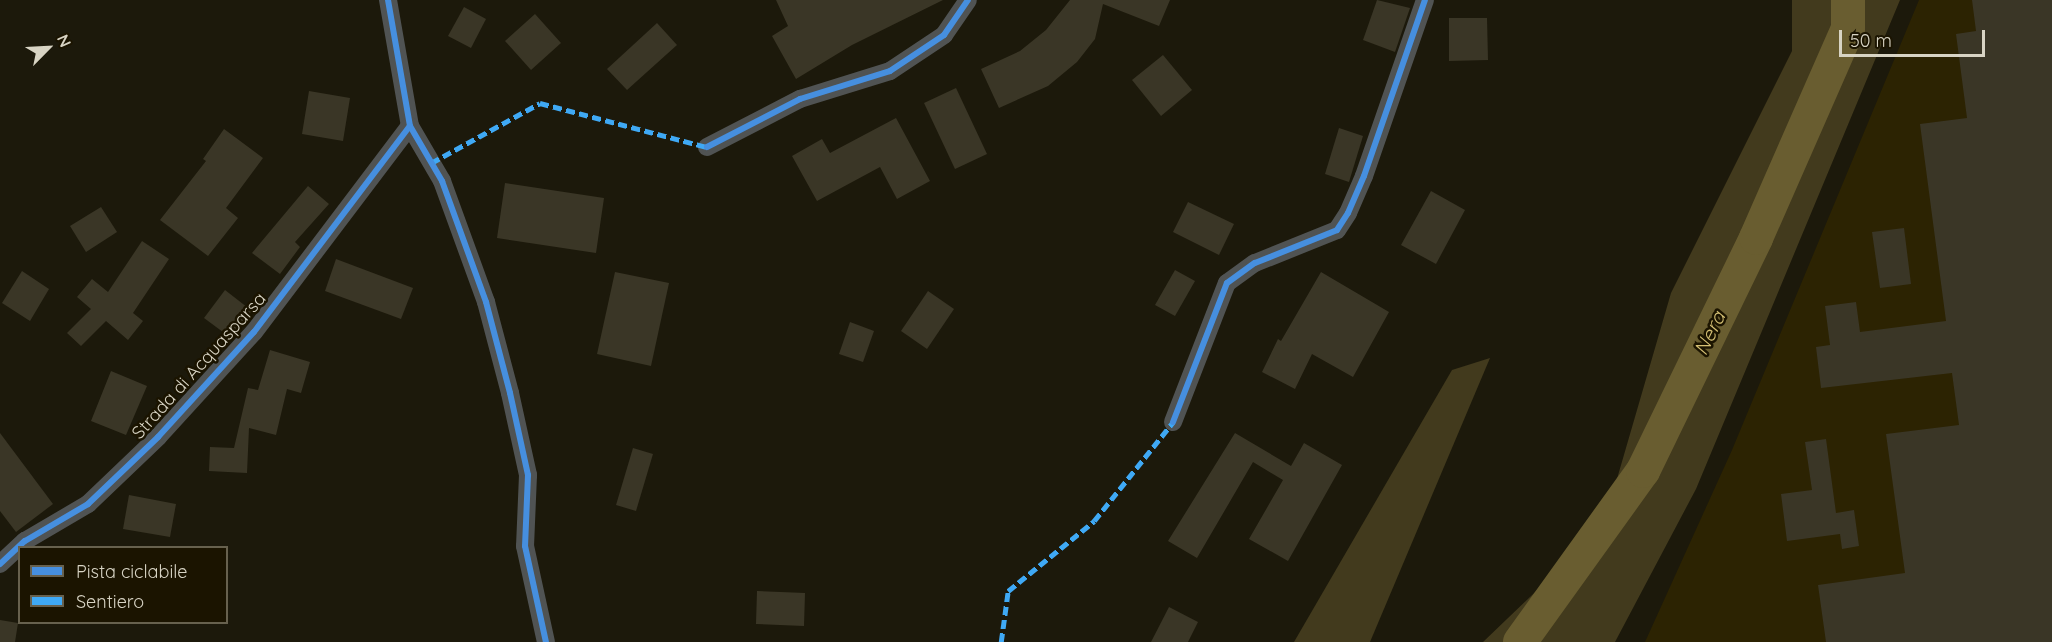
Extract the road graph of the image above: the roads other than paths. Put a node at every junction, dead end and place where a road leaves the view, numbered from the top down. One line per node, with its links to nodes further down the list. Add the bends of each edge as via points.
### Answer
1 (388, 0): 4 (street)
2 (968, 0): 5 (street, via 944,35 890,71 800,99)
3 (1425, 0): 6 (street, via 1348,213 1337,230 1255,263 1227,283)
4 (410, 126): 7 (street, Strada di Acquasparsa, via 254,332 158,437 88,504); 10 (street, via 442,182 486,302 528,475 525,546)
5 (706, 147)
6 (1173, 422)
7 (20, 546)
8 (18, 547): 9 (street, Strada di Acquasparsa)
9 (0, 564)
10 (546, 642)

